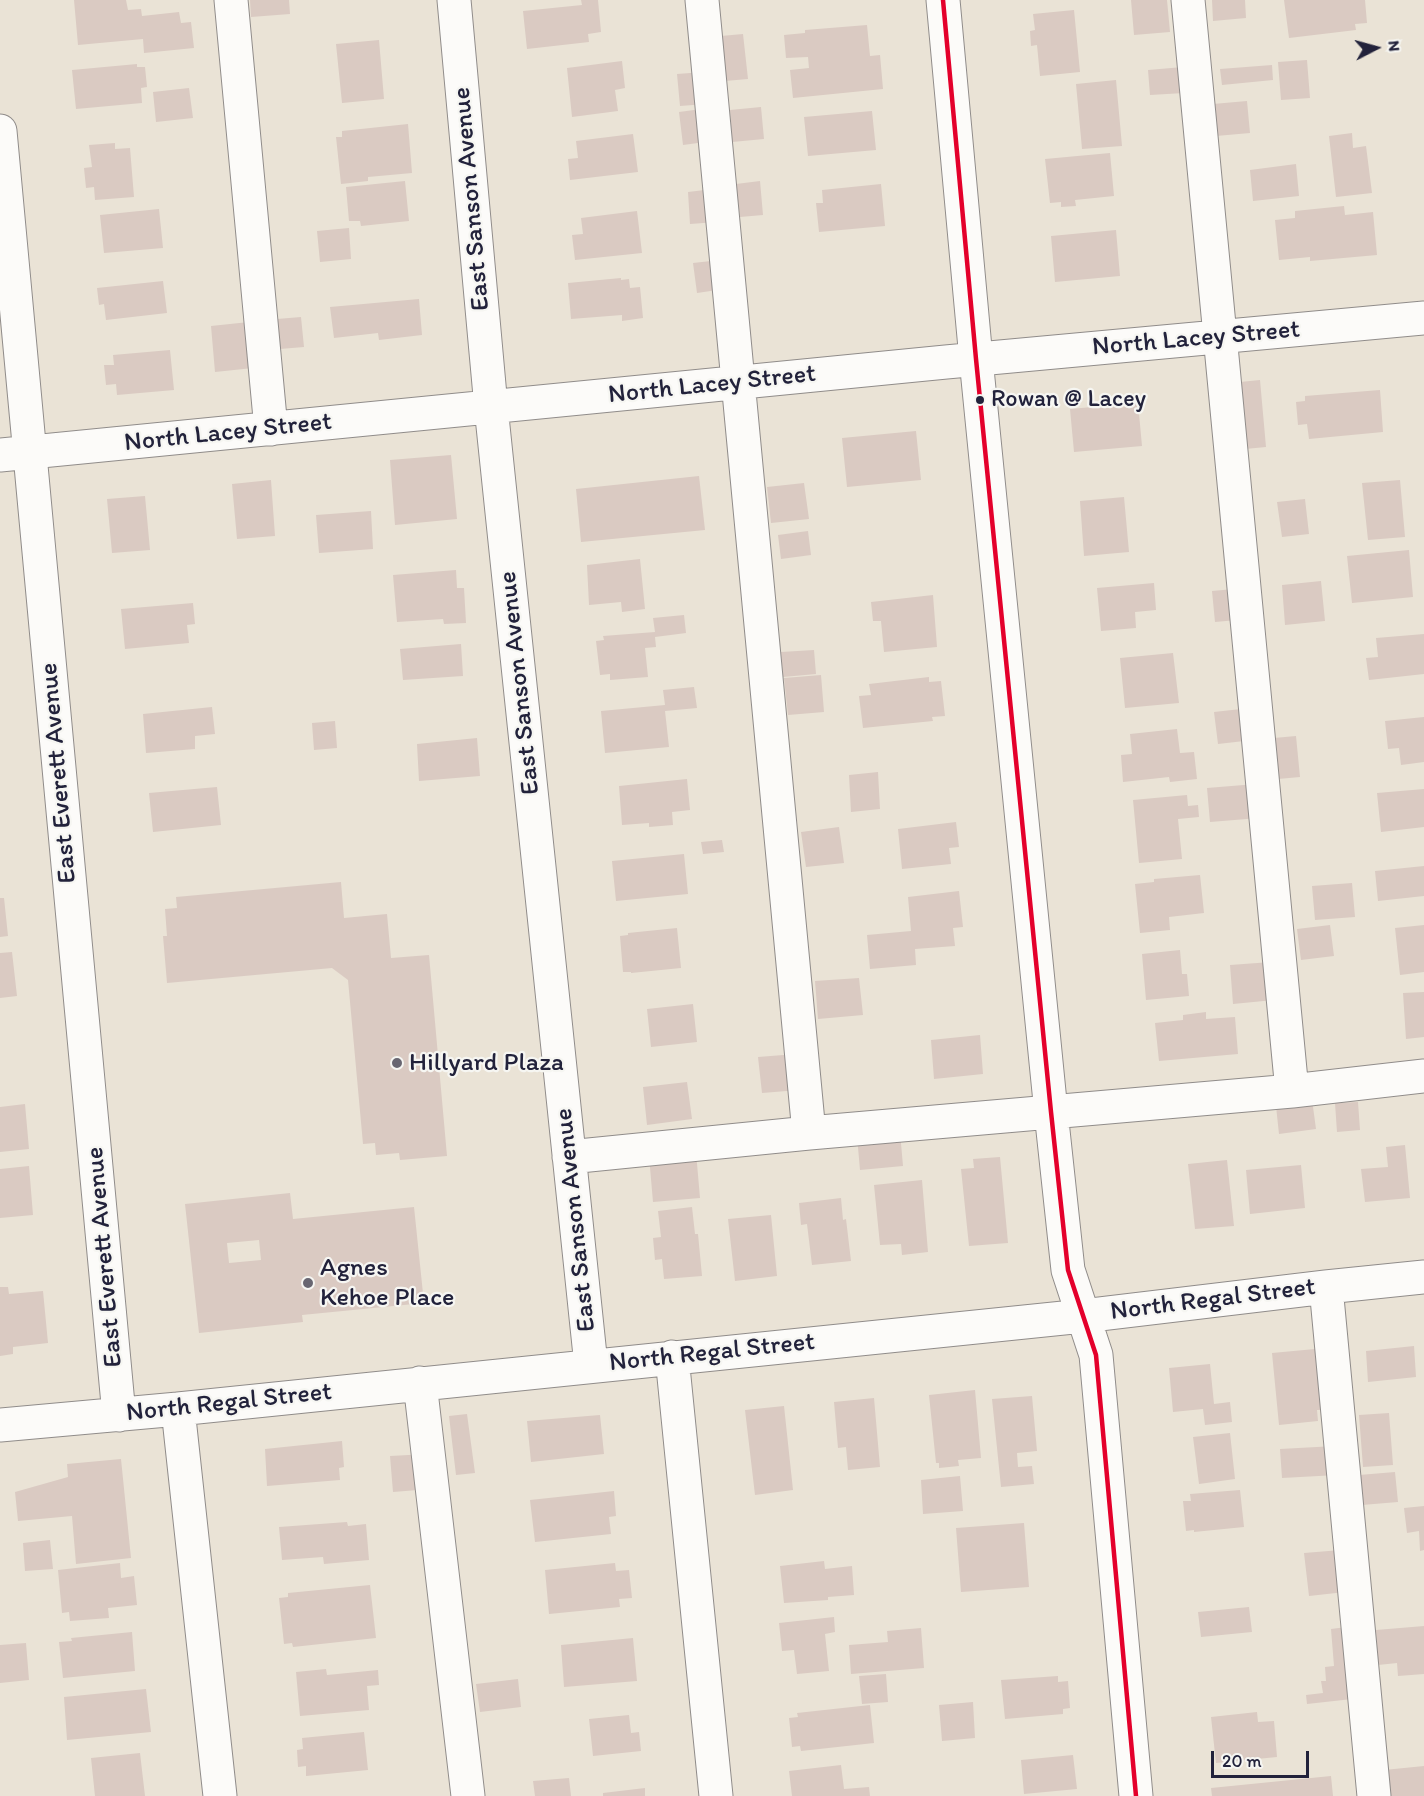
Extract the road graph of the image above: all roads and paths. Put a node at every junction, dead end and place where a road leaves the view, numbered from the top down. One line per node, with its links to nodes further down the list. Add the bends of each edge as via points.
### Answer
1 (231, 0): 12 (street)
2 (454, 0): 11 (street, East Sanson Avenue)
3 (702, 0): 10 (street)
4 (943, 0): 9 (street)
5 (1188, 0): 8 (street)
6 (0, 131): 13 (street, East Everett Avenue)
7 (1424, 318): 8 (street, North Lacey Street)
8 (1221, 337): 9 (street, North Lacey Street); 15 (street)
9 (976, 359): 10 (street, North Lacey Street); 16 (street)
10 (739, 382): 11 (street, North Lacey Street); 17 (street)
11 (491, 407): 12 (street, North Lacey Street); 18 (street, East Sanson Avenue)
12 (271, 429): 13 (street, North Lacey Street)
13 (15, 454): 26 (street, East Everett Avenue)
14 (1424, 1076): 15 (street)
15 (1292, 1091): 16 (street)
16 (1051, 1112): 17 (street); 21 (street, via 1068,1270)
17 (809, 1133): 18 (street)
18 (569, 1157): 23 (street, East Sanson Avenue)
19 (1424, 1277): 20 (street, North Regal Street)
20 (1326, 1287): 21 (street, North Regal Street); 32 (street)
21 (1083, 1316): 22 (street, North Regal Street); 31 (street, via 1096,1355)
22 (672, 1357): 23 (street, North Regal Street); 30 (street)
23 (591, 1365): 24 (street, North Regal Street)
24 (420, 1383): 25 (street, North Regal Street); 29 (street)
25 (178, 1409): 26 (street, North Regal Street); 28 (street)
26 (119, 1415): 27 (street, North Regal Street)
27 (0, 1425)
28 (220, 1796)
29 (468, 1796)
30 (716, 1796)
31 (1136, 1796)
32 (1374, 1796)

